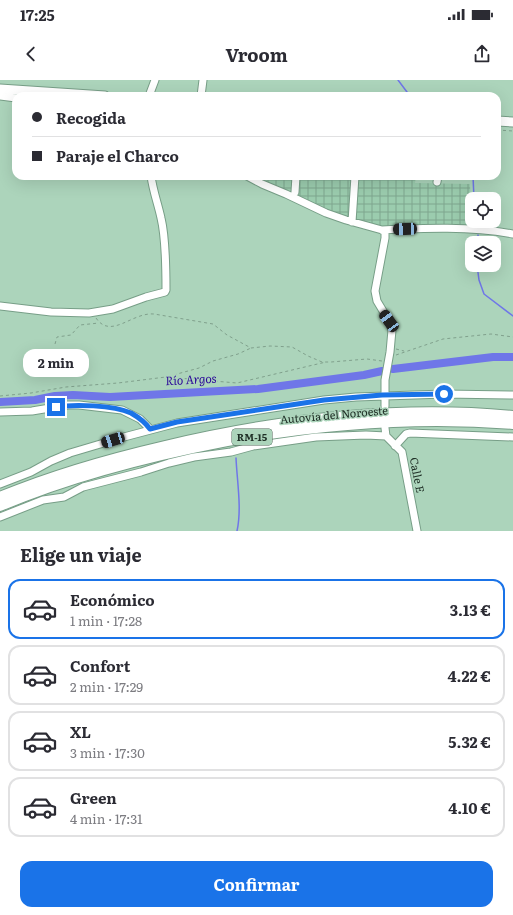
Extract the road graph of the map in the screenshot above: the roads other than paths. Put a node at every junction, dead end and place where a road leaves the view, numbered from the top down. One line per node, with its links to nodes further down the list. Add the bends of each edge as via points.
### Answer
1 (154, 80): 5 (street)
2 (204, 80): 6 (street)
3 (0, 89): 4 (main road)
4 (19, 92)
5 (150, 92)
6 (202, 92)
7 (0, 96): 8 (street)
8 (12, 98)
9 (512, 120): 10 (main road)
10 (501, 121)
11 (151, 180): 19 (street, via 164,240 166,292 112,310 92,313 51,312)
12 (254, 180): 16 (street, via 326,213)
13 (296, 180): 15 (street)
14 (355, 180): 16 (street)
15 (295, 192)
16 (352, 222): 17 (street)
17 (382, 230): 18 (street, via 457,229); 20 (street, via 385,232 385,238 376,296 391,326 392,343 385,380)
18 (513, 234)
19 (0, 306)
20 (385, 395): 21 (street); 22 (street); 27 (street, via 324,400 177,422)
21 (513, 395)
22 (386, 406)
23 (0, 412): 27 (street, via 79,405 122,410 140,419)
24 (513, 416): 32 (highway, Autovía del Noroeste / RM-15, via 450,412 377,413 285,423 194,439 129,454 64,473)
25 (513, 424): 33 (highway, Autovía del Noroeste / RM-15, via 427,421 364,423 273,433 130,462 57,484)
26 (385, 428): 28 (street)
27 (150, 429): 31 (street, via 70,453)
28 (386, 436): 30 (street, Calle E); 34 (street, via 316,437 194,457 84,487 64,497 42,500)
29 (513, 437): 30 (street, via 410,433)
30 (395, 446): 35 (street, Calle E, via 402,452)
31 (0, 484)
32 (0, 497)
33 (0, 506)
34 (0, 516)
35 (418, 531)

